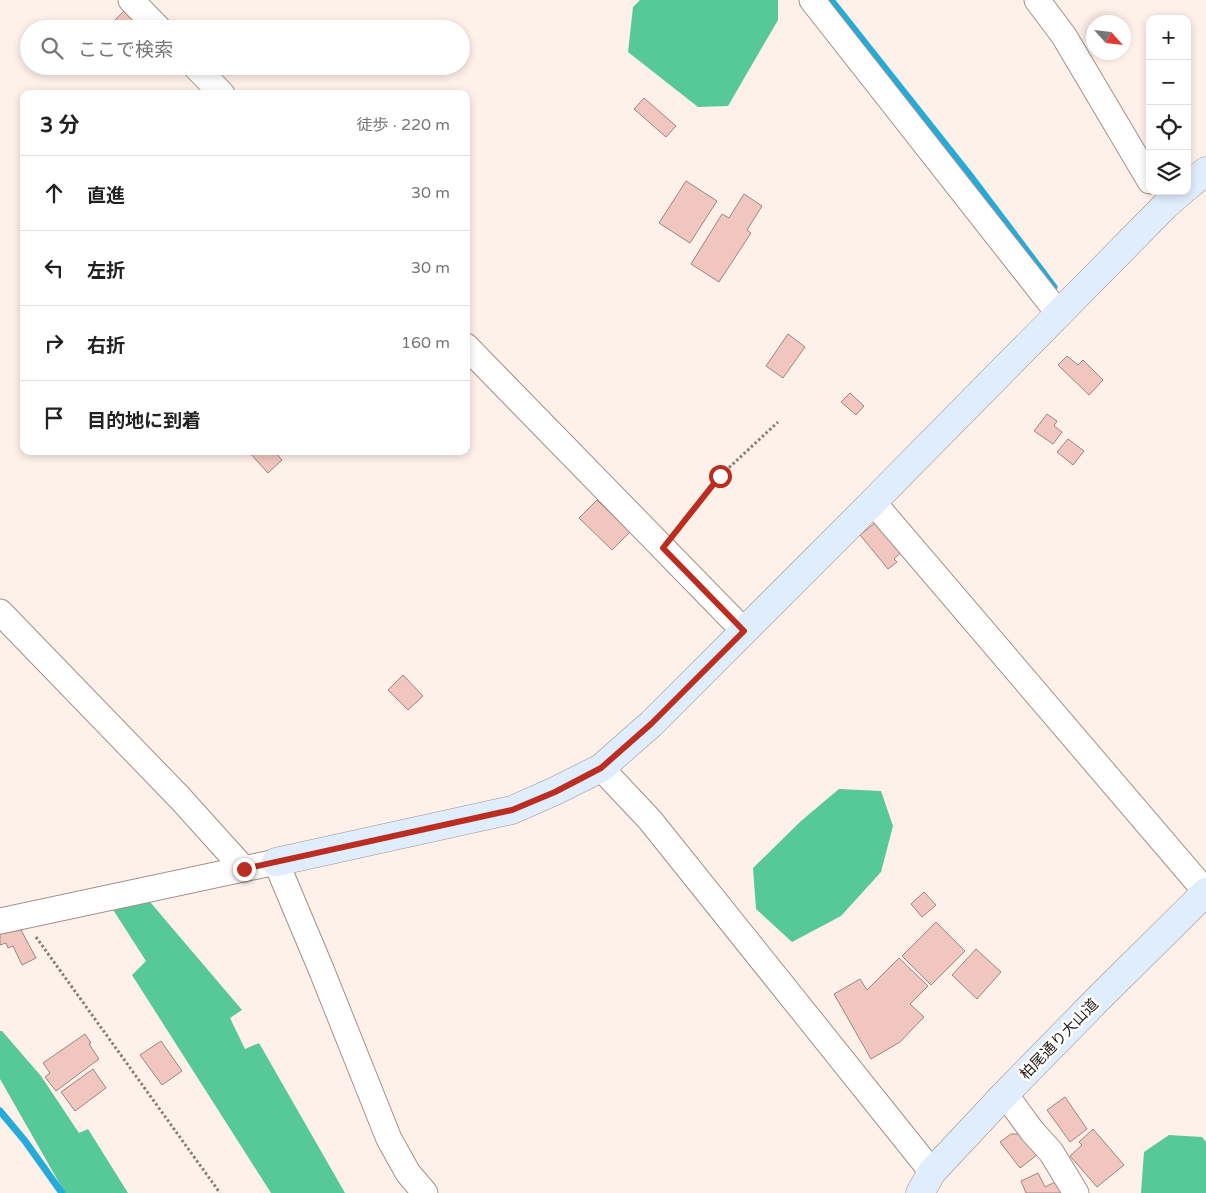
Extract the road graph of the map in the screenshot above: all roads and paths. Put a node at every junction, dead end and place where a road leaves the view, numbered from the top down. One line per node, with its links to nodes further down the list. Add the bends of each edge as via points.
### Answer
1 (131, 0): 4 (street)
2 (812, 0): 11 (street)
3 (1037, 0): 8 (street, via 1064,36)
4 (150, 20)
5 (204, 75): 6 (street)
6 (218, 90)
7 (1206, 172): 9 (street)
8 (1146, 174)
9 (1191, 184)
10 (1168, 196): 11 (street)
11 (1059, 314): 14 (street)
12 (470, 350): 15 (street)
13 (778, 422): 15 (path, via 720,476)
14 (873, 502): 17 (street); 21 (street)
15 (663, 548): 17 (street)
16 (0, 612): 20 (street)
17 (744, 631): 18 (street, via 651,724)
18 (601, 768): 19 (street, via 512,810); 24 (street, via 650,820)
19 (276, 862): 20 (street); 26 (street, via 389,1140)
20 (244, 869): 22 (street)
21 (1206, 892): 23 (street, 柏尾通り大山道)
22 (11, 919): 25 (path)
23 (1005, 1094): 24 (street, 柏尾通り大山道); 27 (street, via 1051,1152)
24 (926, 1183)
25 (220, 1193)
26 (424, 1193)
27 (1076, 1193)

